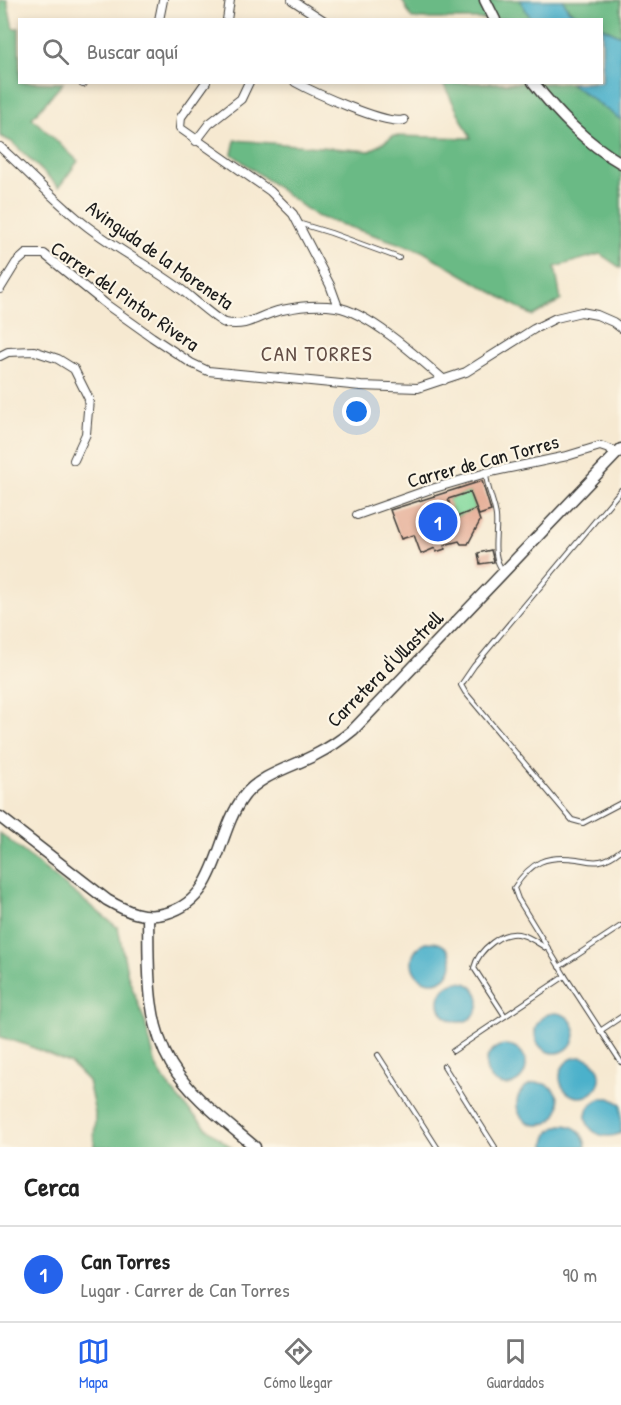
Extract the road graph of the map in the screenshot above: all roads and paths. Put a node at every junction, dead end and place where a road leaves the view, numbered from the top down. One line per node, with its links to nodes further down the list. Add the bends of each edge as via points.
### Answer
1 (163, 0): 5 (street)
2 (230, 0): 6 (street)
3 (292, 0): 7 (street)
4 (485, 0): 8 (street)
5 (159, 18)
6 (227, 18)
7 (320, 18)
8 (494, 18)
9 (205, 84): 14 (street, via 182,117 180,128)
10 (248, 84): 14 (street, via 241,99 209,124)
11 (300, 84): 13 (street, via 369,114 398,123)
12 (535, 84): 16 (street, via 585,139)
13 (405, 120)
14 (196, 141): 17 (street, via 270,191)
15 (0, 147): 20 (street, Avinguda de la Moreneta, via 86,225 146,264 223,323 244,324 278,310 308,304)
16 (621, 163)
17 (297, 223): 18 (lane); 20 (street)
18 (399, 258)
19 (0, 289): 23 (street, Carrer del Pintor Rivera, via 26,254 44,254 143,331 208,371 361,386 418,388)
20 (338, 307): 23 (street, Avinguda de la Moreneta, via 390,336)
21 (621, 328): 23 (street, Carrer del Pintor Rivera, via 597,315 581,312 556,318 466,372)
22 (0, 356): 25 (street, via 34,351 74,369 89,399 86,435)
23 (444, 380)
24 (620, 451): 26 (street, Carrer de Can Torres, via 600,446); 29 (street, Carretera d'Ullastrell)
25 (74, 460)
26 (486, 473): 28 (street, Carrer de Can Torres); 29 (lane, via 496,518 494,545)
27 (621, 490): 30 (lane, via 461,686 572,820 583,824)
28 (357, 515)
29 (504, 572): 33 (street, Carretera d'Ullastrell, via 353,730 334,745 270,776 244,796 210,874 193,900 175,911)
30 (621, 803)
31 (0, 817): 33 (street, Carretera d'Ullastrell, via 107,900)
32 (621, 850): 35 (lane, via 598,862 556,856 522,876 514,888)
33 (148, 916): 46 (street, via 151,998 164,1050 185,1083)
34 (621, 926): 36 (lane)
35 (549, 950): 36 (lane); 38 (lane, via 523,935 511,933 492,943 476,959 474,968)
36 (559, 967): 37 (lane)
37 (565, 976): 38 (lane); 40 (lane)
38 (505, 1016): 41 (lane)
39 (621, 1017): 40 (lane)
40 (600, 1031): 43 (lane)
41 (453, 1051)
42 (378, 1055): 45 (lane)
43 (621, 1062)
44 (444, 1066): 49 (lane)
45 (434, 1141): 47 (lane); 48 (lane)
46 (255, 1147)
47 (429, 1147)
48 (437, 1147)
49 (495, 1147)

